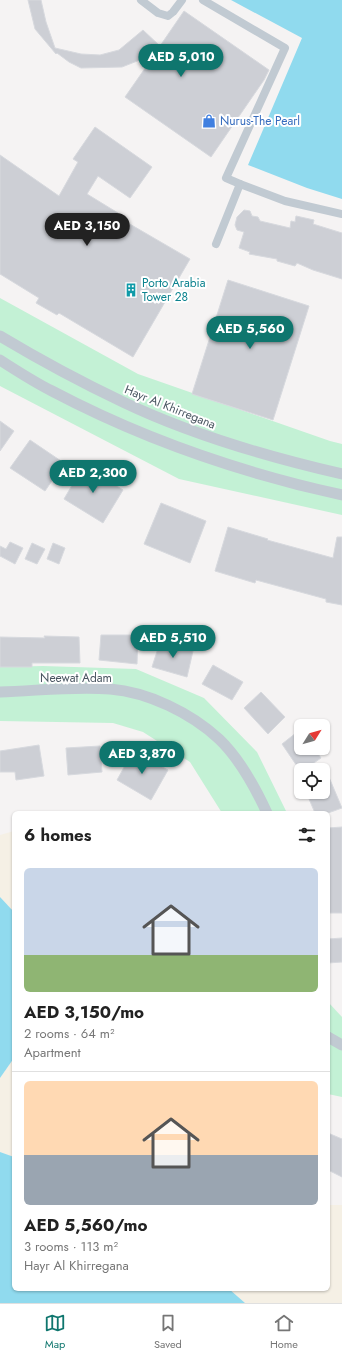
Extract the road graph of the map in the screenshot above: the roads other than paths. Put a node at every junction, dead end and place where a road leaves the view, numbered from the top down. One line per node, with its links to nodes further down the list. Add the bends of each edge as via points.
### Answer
1 (141, 0): 2 (street, via 158,13 168,16)
2 (182, 0)
3 (203, 0): 4 (street, via 285,48 226,178)
4 (240, 184): 5 (street, via 285,202); 6 (street)
5 (342, 214)
6 (216, 244)
7 (0, 336): 9 (street, Hayr Al Khirregana, via 71,377 144,411 214,439)
8 (0, 360): 10 (street, via 52,391 138,431 206,457)
9 (342, 474)
10 (342, 495)
11 (0, 692): 12 (street, Neewat Adam, via 111,689 146,696 183,713 219,739 256,789)
12 (266, 811)
13 (330, 1038): 14 (street)
14 (342, 1045)

